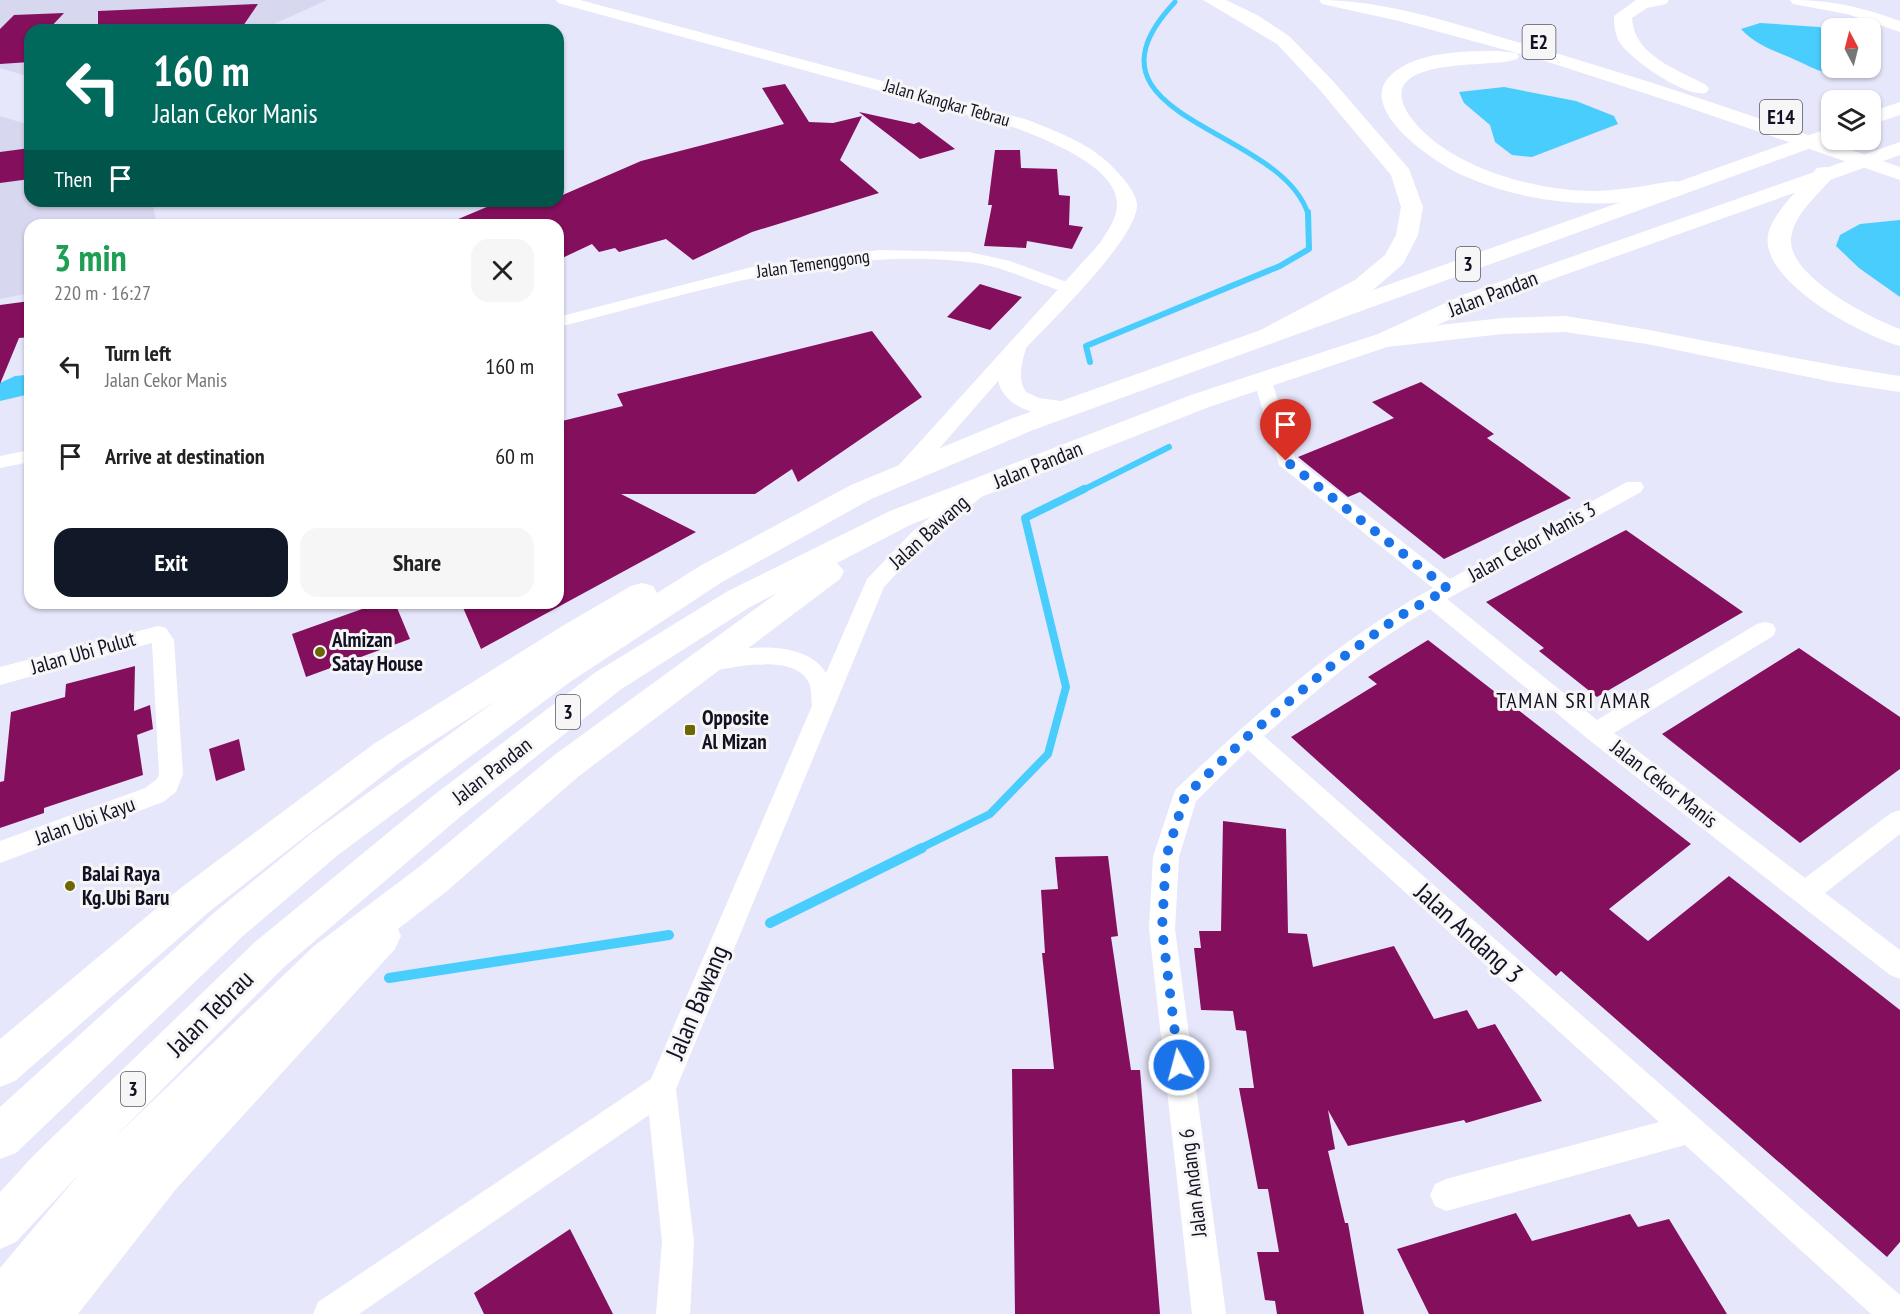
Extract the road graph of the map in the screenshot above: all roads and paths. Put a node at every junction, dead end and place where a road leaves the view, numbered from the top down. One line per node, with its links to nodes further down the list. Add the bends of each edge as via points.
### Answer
1 (562, 0): 20 (street, Jalan Kangkar Tebrau, via 925,96 1022,124 1071,144 1099,161 1121,188 1127,204 1122,224 1107,247)
2 (1212, 0): 23 (highway, via 1283,40 1401,174 1412,207 1407,235 1395,259 1364,285)
3 (1328, 0): 8 (highway, E2, via 1419,21)
4 (1368, 0): 9 (highway, E2, via 1540,42)
5 (1660, 0): 9 (highway, via 1641,4 1623,16 1624,35 1642,56)
6 (1799, 0): 7 (highway, via 1851,10)
7 (1900, 27)
8 (1606, 74): 18 (highway, E2); 19 (highway, via 1514,57 1455,59 1432,63 1398,79 1392,99 1414,134 1472,172 1580,196 1609,197)
9 (1707, 94): 12 (highway, E14)
10 (1900, 108): 11 (highway)
11 (1881, 115)
12 (1821, 130)
13 (1821, 137): 19 (highway, Jalan Pandan / 3)
14 (1900, 148): 17 (highway, Jalan Pandan / 3)
15 (1879, 150): 16 (highway)
16 (1900, 157)
17 (1825, 173): 22 (highway, via 1784,224 1780,249 1806,283 1832,305); 24 (highway, Jalan Pandan / 3, via 1474,299)
18 (1900, 174)
19 (1674, 188): 23 (highway, Jalan Pandan / 3)
20 (1069, 288): 21 (street, Jalan Temenggong, via 1004,264 969,257 879,255 760,270); 25 (street, Jalan Kangkar Tebrau)
21 (564, 320)
22 (1899, 338)
23 (1262, 339): 28 (highway, Jalan Pandan / 3)
24 (1387, 339): 26 (highway, via 1502,326 1565,324); 27 (highway, Jalan Pandan / 3)
25 (1016, 346): 28 (street, Jalan Kangkar Tebrau, via 1008,371 1010,388 1020,399 1036,406); 31 (street, Jalan Kangkar Tebrau)
26 (1900, 384)
27 (1270, 404): 33 (highway, Jalan Pandan / 3, via 1200,401); 36 (street, Jalan Cekor Manis, via 1286,461)
28 (1067, 408): 31 (highway, Jalan Pandan / 3)
29 (24, 457): 30 (street)
30 (0, 462)
31 (901, 476): 34 (highway, Jalan Pandan / 3)
32 (1634, 487): 36 (street, Jalan Cekor Manis 3)
33 (978, 489): 35 (highway, Jalan Pandan / 3); 40 (street, Jalan Bawang, via 898,556 875,584)
34 (861, 492): 50 (highway, via 769,528 677,574 574,633 387,753 196,899); 53 (highway, Jalan Pandan / 3, via 711,574 558,673 325,844 230,923)
35 (900, 518): 38 (highway); 48 (highway, Jalan Pandan / 3, via 739,599 608,681 447,806)
36 (1439, 593): 41 (street, Jalan Cekor Manis); 42 (street, Jalan Andang 6, via 1398,617 1331,666)
37 (1765, 630): 41 (street)
38 (704, 664): 40 (street, via 762,655 800,662 817,676 824,696); 46 (highway, via 566,766)
39 (0, 676): 43 (street, Jalan Ubi Pulut, via 158,634 164,651 171,774)
40 (823, 708): 51 (street, Jalan Bawang)
41 (1596, 732): 47 (street, Jalan Cekor Manis)
42 (1248, 736): 52 (street, Jalan Andang 3); 61 (street, Jalan Andang 6, via 1185,796 1166,857 1162,929)
43 (167, 785): 45 (street, Jalan Ubi Kayu, via 154,795)
44 (1900, 820): 47 (street)
45 (0, 852)
46 (433, 879): 56 (highway, via 319,967 103,1181); 58 (highway, via 160,1173)
47 (1805, 893): 49 (street, Jalan Cekor Manis)
48 (269, 955): 55 (highway, Jalan Tebrau / 3, via 50,1171)
49 (1900, 966)
50 (0, 1066)
51 (661, 1089): 59 (street); 60 (street, Jalan Bawang, via 678,1242)
52 (1689, 1129): 54 (street); 62 (street, Jalan Andang 3)
53 (0, 1137)
54 (1446, 1195)
55 (0, 1226)
56 (0, 1305)
57 (1900, 1312): 62 (street)
58 (47, 1314)
59 (330, 1314)
60 (673, 1314)
61 (1209, 1314)
62 (1896, 1314)

